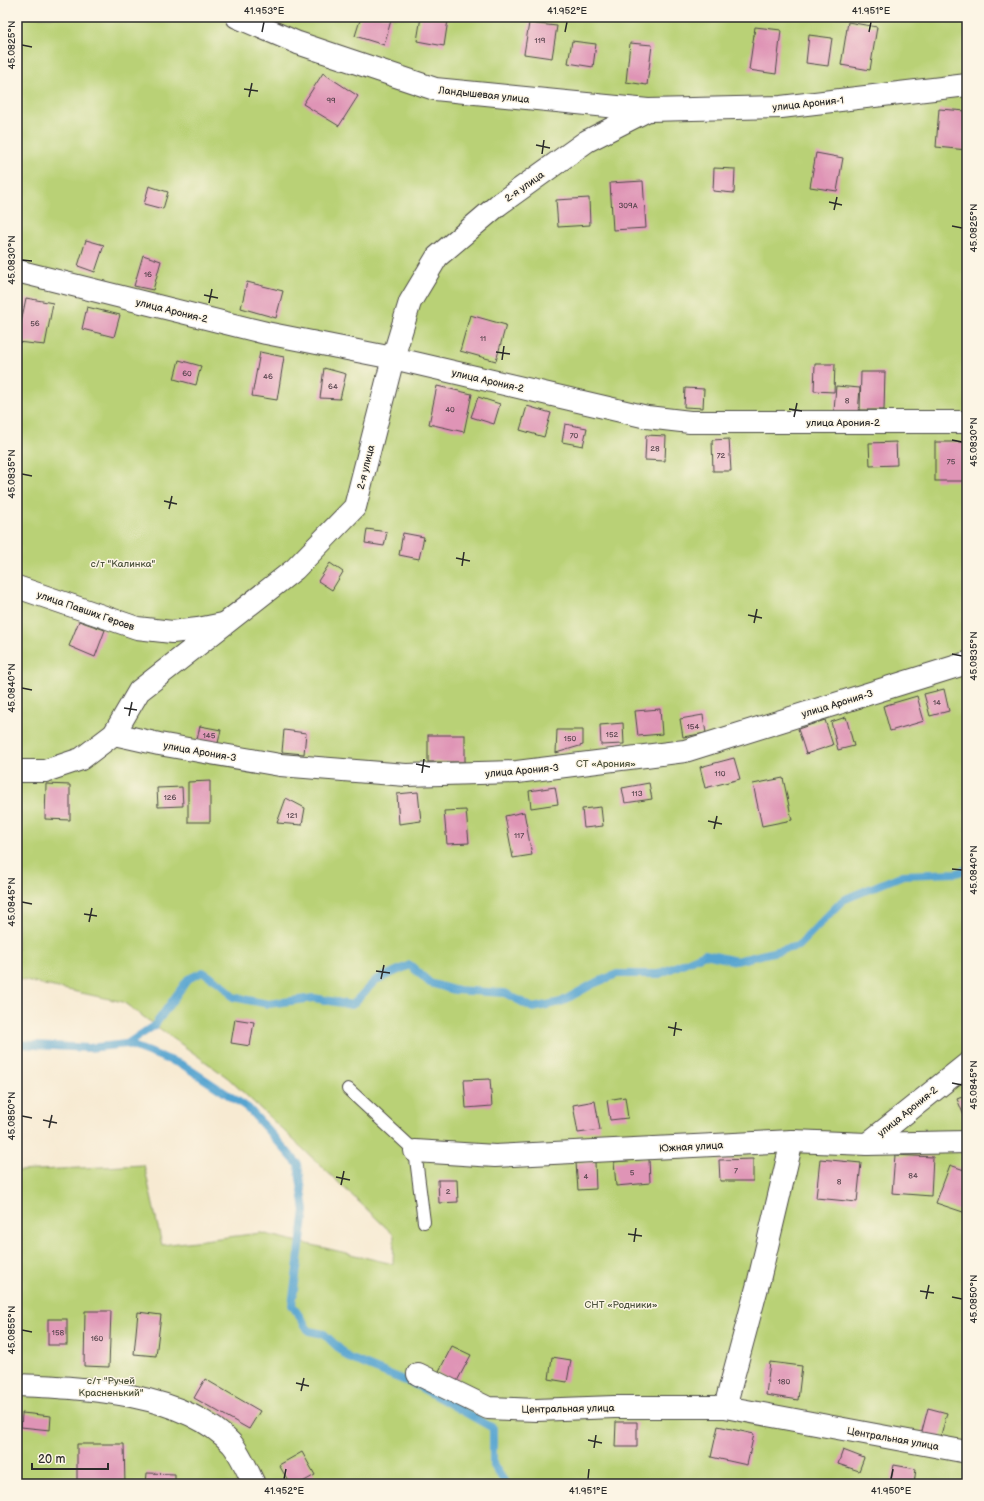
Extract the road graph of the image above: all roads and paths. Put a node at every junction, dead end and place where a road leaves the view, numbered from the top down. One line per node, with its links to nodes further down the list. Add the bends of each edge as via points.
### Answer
1 (237, 17): 3 (street, Ландышевая улица, via 298,42 435,89)
2 (967, 84): 3 (street, улица Арония-1, via 781,107)
3 (648, 110): 5 (street, 2-я улица, via 587,142 498,205 437,257 410,302)
4 (17, 271): 5 (street, улица Арония-2, via 266,333)
5 (393, 358): 6 (street, улица Арония-2, via 647,417 690,422); 8 (street, 2-я улица, via 355,507 296,569)
6 (967, 422)
7 (17, 586): 8 (street, улица Павших Героев, via 137,628 172,632)
8 (226, 624): 10 (street, 2-я улица, via 139,691)
9 (967, 663): 10 (street, улица Арония-3, via 684,751 516,772 406,775 280,765)
10 (114, 734): 11 (street, 2-я улица, via 81,759 45,770)
11 (17, 771)
12 (967, 1064): 16 (street, улица Арония-2)
13 (348, 1089): 17 (lane)
14 (792, 1140): 16 (street, Южная улица); 17 (street, Южная улица, via 495,1156); 21 (street, via 759,1280)
15 (967, 1142): 16 (street, Южная улица)
16 (867, 1144)
17 (415, 1151): 18 (lane)
18 (424, 1222)
19 (418, 1374): 21 (street, Центральная улица, via 488,1408 536,1410)
20 (17, 1385): 23 (street, via 72,1387 127,1395 180,1410 212,1427 232,1445)
21 (725, 1407): 22 (street, Центральная улица)
22 (967, 1452)
23 (254, 1484)

